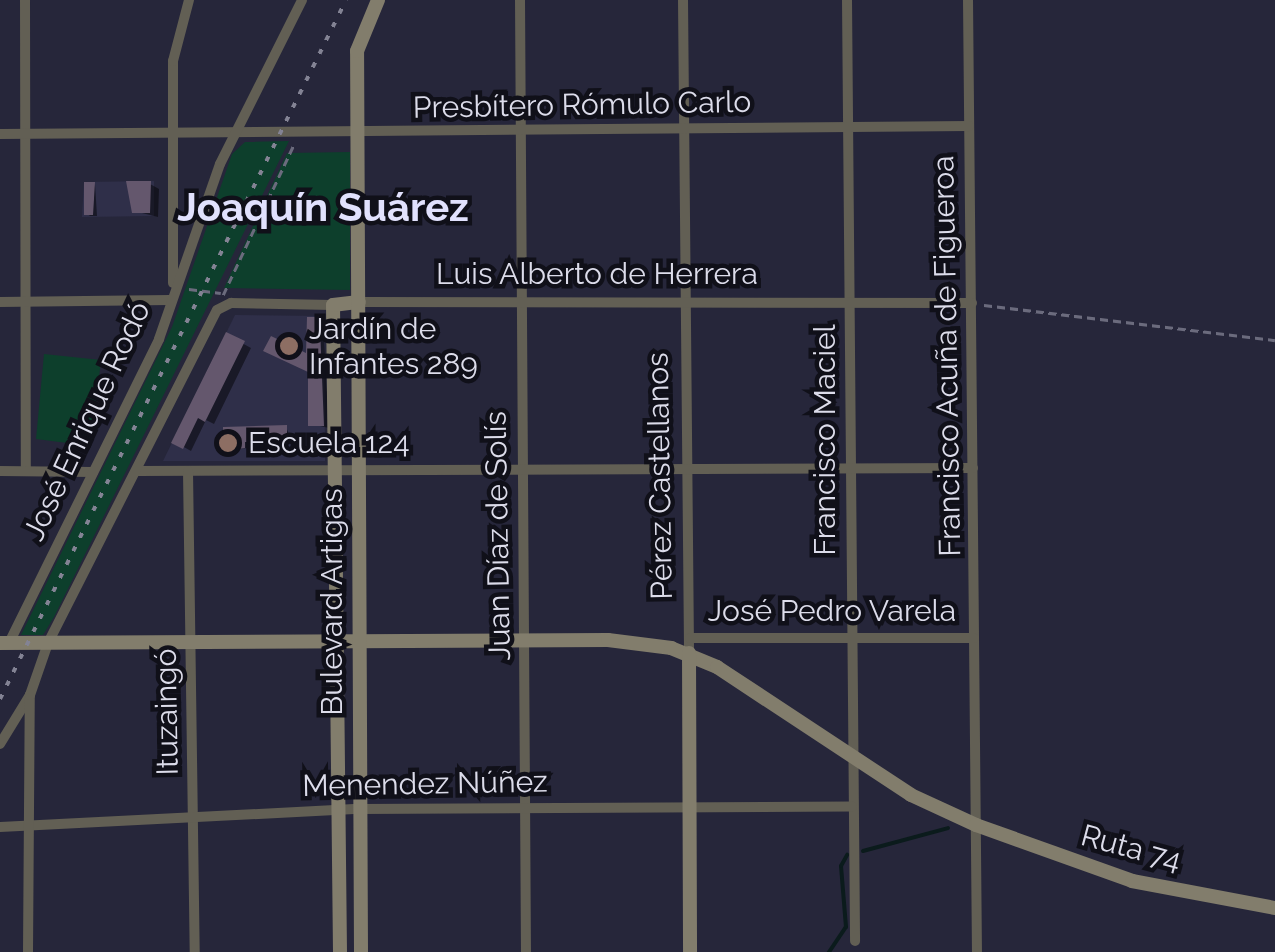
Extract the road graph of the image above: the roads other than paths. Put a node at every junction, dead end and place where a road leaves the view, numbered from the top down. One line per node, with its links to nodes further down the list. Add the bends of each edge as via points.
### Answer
1 (25, 0): 18 (street)
2 (188, 0): 9 (street, via 172,61)
3 (302, 0): 19 (street, José Enrique Rodó)
4 (378, 0): 13 (street, Bulevard Artigas, via 357,51)
5 (520, 0): 16 (street, Juan Díaz de Solís)
6 (683, 0): 12 (street, Pérez Castellanos)
7 (847, 0): 11 (street, Francisco Maciel)
8 (968, 0): 10 (street, Francisco Acuña de Figueroa)
9 (172, 109): 14 (street); 15 (street)
10 (970, 126): 11 (street, Presbítero Rómulo Carlo); 26 (street, Francisco Acuña de Figueroa)
11 (850, 127): 12 (street, Presbítero Rómulo Carlo); 21 (street, Francisco Maciel)
12 (684, 129): 16 (street, Presbítero Rómulo Carlo); 27 (street, Pérez Castellanos)
13 (356, 132): 16 (street, Presbítero Rómulo Carlo); 19 (street, Presbítero Rómulo Carlo); 25 (street, Bulevard Artigas)
14 (170, 133): 15 (street, Presbítero Rómulo Carlo); 18 (street, Presbítero Rómulo Carlo); 20 (street)
15 (195, 133): 19 (street, Presbítero Rómulo Carlo)
16 (520, 133): 23 (street, Juan Díaz de Solís)
17 (0, 134): 18 (street, Presbítero Rómulo Carlo)
18 (27, 134): 22 (street)
19 (234, 134): 20 (street, José Enrique Rodó)
20 (172, 294): 22 (street); 38 (street, José Enrique Rodó, via 159,339)
21 (850, 300): 26 (street, Luis Alberto de Herrera); 27 (street, Luis Alberto de Herrera); 30 (street, Francisco Maciel)
22 (27, 301): 24 (street); 34 (street)
23 (520, 301): 25 (street, Luis Alberto de Herrera); 27 (street, Luis Alberto de Herrera); 32 (street, Juan Díaz de Solís)
24 (0, 302)
25 (358, 302): 28 (street, Luis Alberto de Herrera); 37 (street, Bulevard Artigas)
26 (972, 303): 31 (street, Francisco Acuña de Figueroa)
27 (684, 304): 29 (street, Pérez Castellanos)
28 (334, 305): 35 (street, Luis Alberto de Herrera, via 223,299); 39 (street, Bulevard Artigas)
29 (686, 468): 30 (street); 32 (street); 50 (street, Pérez Castellanos)
30 (850, 468): 31 (street); 42 (street, Francisco Maciel)
31 (973, 468): 43 (street, Francisco Acuña de Figueroa)
32 (522, 469): 37 (street); 44 (street, Juan Díaz de Solís)
33 (0, 470): 34 (street)
34 (26, 471): 38 (street)
35 (138, 471): 36 (street); 49 (street)
36 (188, 471): 39 (street); 45 (street, Ituzaingó)
37 (359, 471): 39 (street); 41 (street, Bulevard Artigas)
38 (94, 472): 48 (street, José Enrique Rodó)
39 (334, 472): 40 (street, Bulevard Artigas)
40 (336, 596): 41 (street, via 342,590); 46 (street, Bulevard Artigas)
41 (360, 596): 47 (street, Bulevard Artigas)
42 (851, 638): 43 (street, José Pedro Varela); 50 (street, José Pedro Varela); 55 (street, Francisco Maciel)
43 (974, 638): 63 (street, Francisco Acuña de Figueroa)
44 (524, 640): 47 (street); 50 (street); 58 (street, Juan Díaz de Solís)
45 (190, 641): 46 (street); 49 (street); 61 (street, Ituzaingó)
46 (336, 642): 47 (street); 51 (street, Bulevard Artigas)
47 (359, 642): 52 (street, Bulevard Artigas)
48 (5, 643): 49 (street)
49 (48, 643): 53 (street)
50 (689, 646): 55 (street, Ruta 74); 56 (street, Pérez Castellanos)
51 (336, 692): 52 (street); 60 (street, Bulevard Artigas)
52 (359, 692): 59 (street, Bulevard Artigas)
53 (30, 695): 54 (street); 62 (street)
54 (0, 744)
55 (852, 759): 57 (street, Francisco Maciel); 63 (street, Ruta 74)
56 (690, 806): 57 (street, Menendez Núñez); 58 (street, Menendez Núñez); 72 (street, Pérez Castellanos)
57 (852, 806): 66 (street, Francisco Maciel)
58 (526, 807): 59 (street, Menendez Núñez); 71 (street, Juan Díaz de Solís)
59 (360, 809): 60 (street, Menendez Núñez); 70 (street, Bulevard Artigas)
60 (339, 810): 61 (street, Menendez Núñez); 69 (street, Bulevard Artigas)
61 (195, 814): 62 (street, Menendez Núñez); 68 (street, Ituzaingó)
62 (30, 825): 64 (street, Menendez Núñez); 67 (street)
63 (976, 825): 65 (street, Ruta 74, via 1132,881); 73 (street, Francisco Acuña de Figueroa)
64 (0, 827)
65 (1275, 908)
66 (854, 940)
67 (28, 952)
68 (195, 952)
69 (340, 952)
70 (362, 952)
71 (526, 952)
72 (690, 952)
73 (977, 952)

